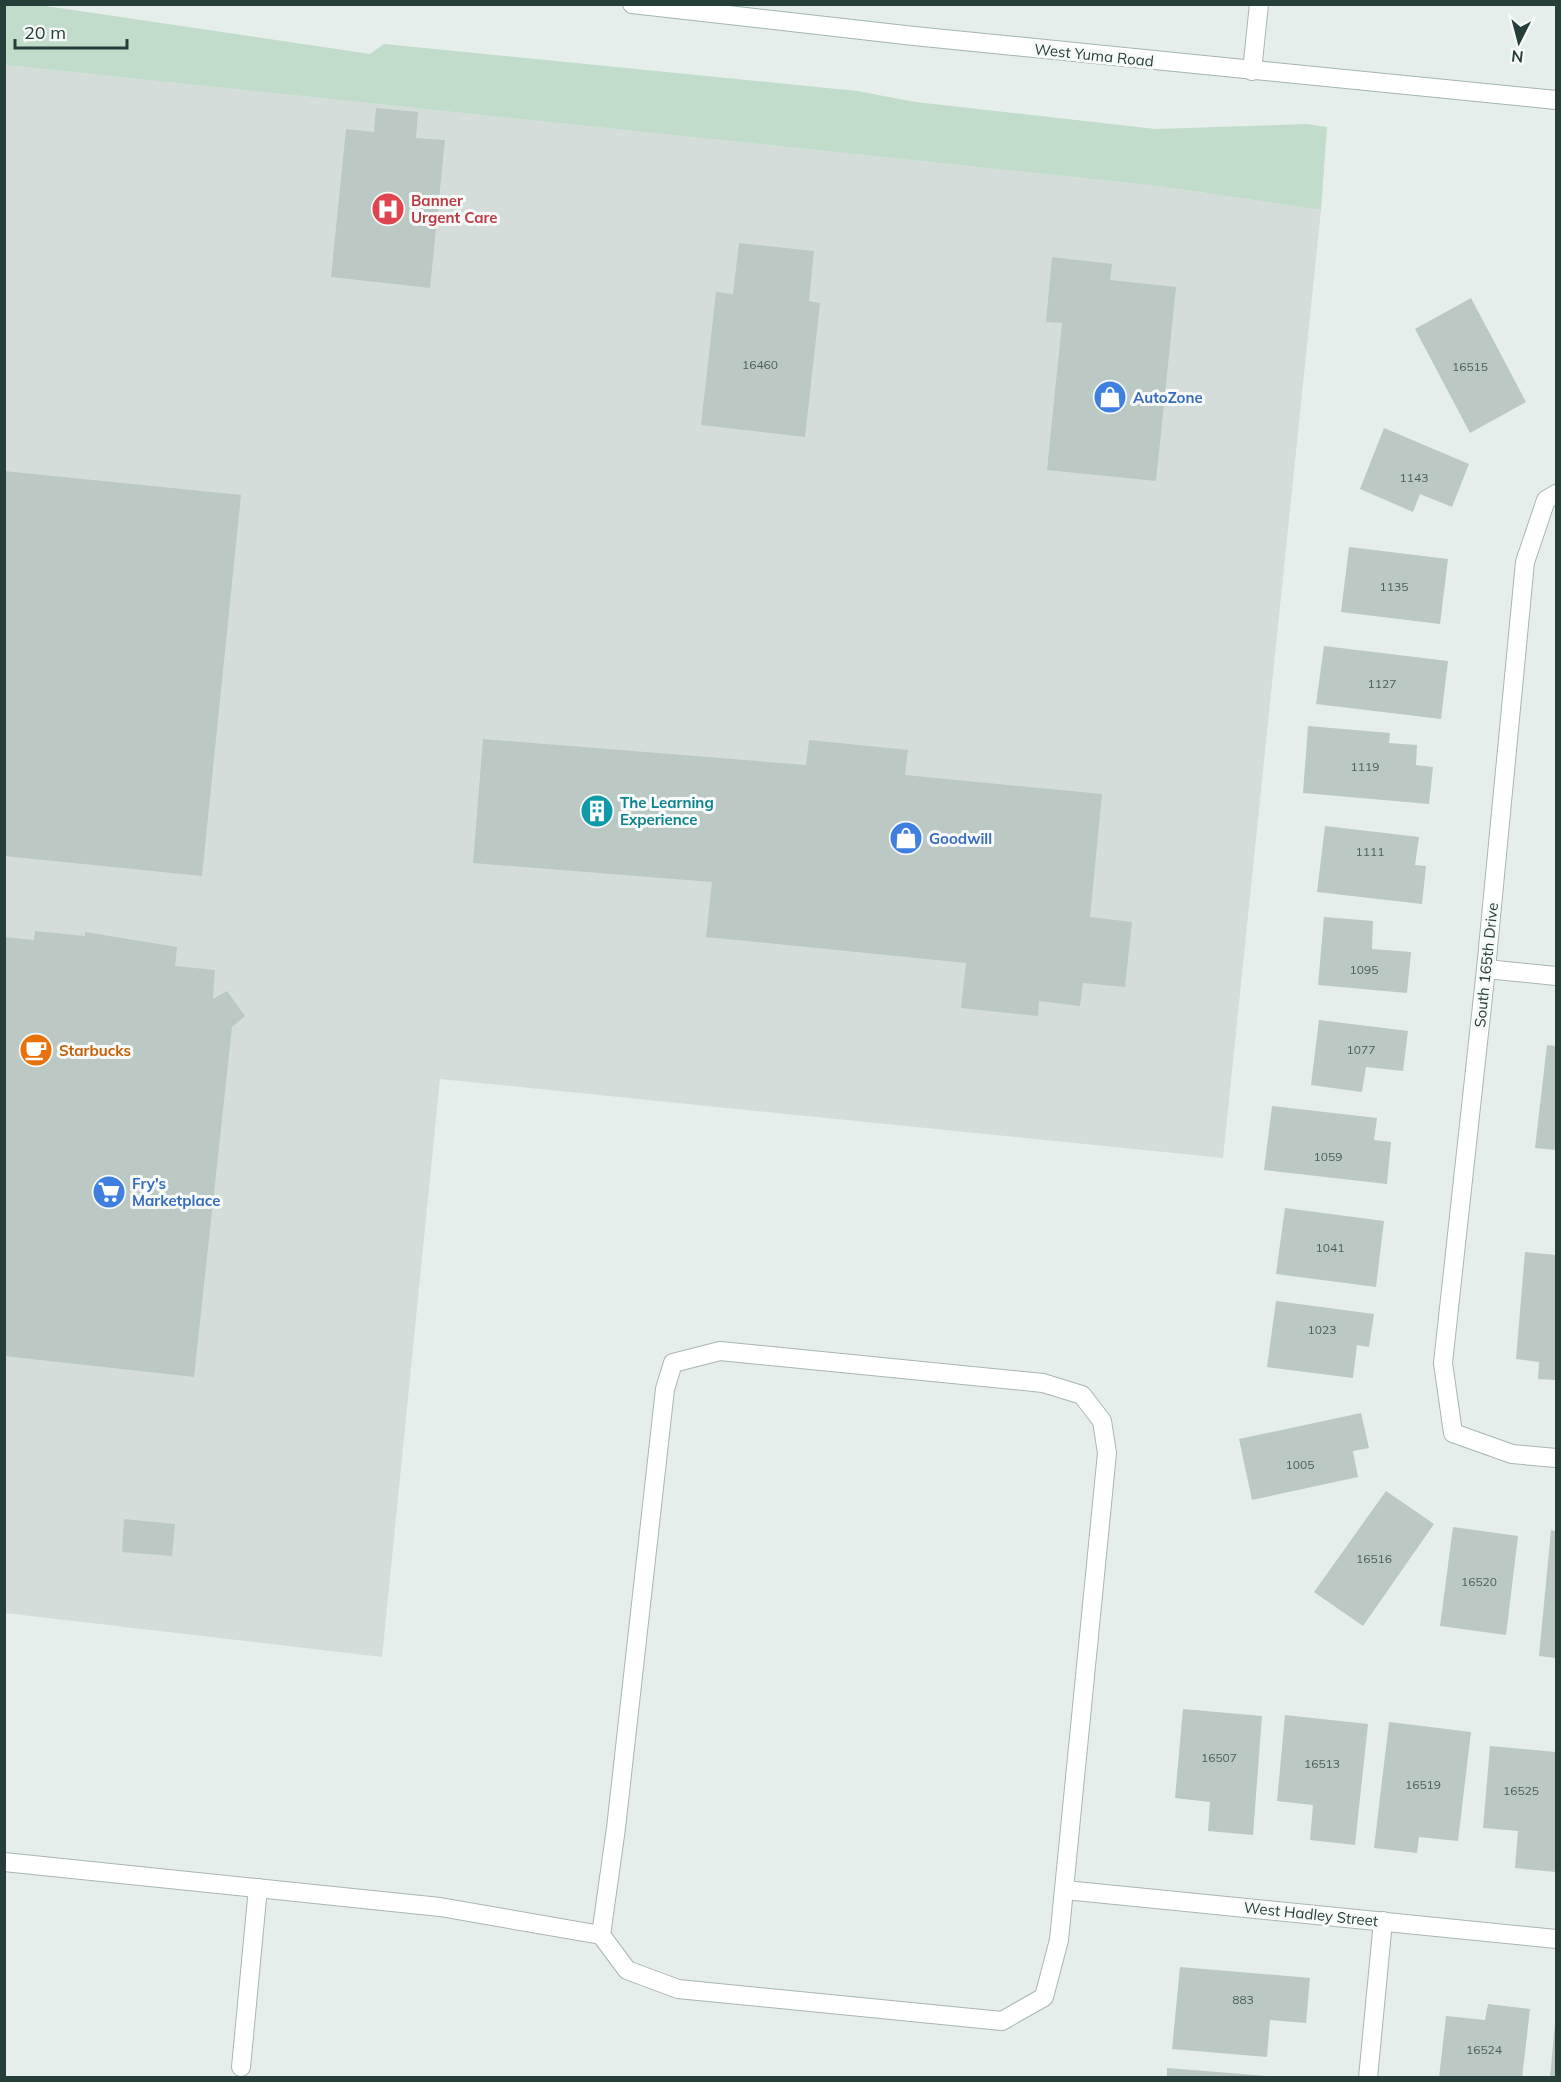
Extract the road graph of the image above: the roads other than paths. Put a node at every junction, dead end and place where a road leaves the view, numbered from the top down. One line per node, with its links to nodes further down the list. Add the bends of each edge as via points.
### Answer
1 (632, 4): 3 (street, West Yuma Road)
2 (1259, 4): 3 (street)
3 (1252, 71): 4 (street, West Yuma Road)
4 (1557, 100)
5 (1551, 497): 6 (street, South 165th Drive, via 1525,562)
6 (1486, 969): 7 (street); 8 (street, South 165th Drive, via 1443,1363 1453,1433 1512,1454)
7 (1557, 976)
8 (1557, 1458)
9 (4, 1862): 10 (street)
10 (258, 1888): 13 (street, via 440,1907); 15 (street)
11 (1065, 1890): 12 (street, West Hadley Street); 13 (street, via 1059,1940 1044,1997 1002,2021 678,1989 627,1970); 13 (street, via 1107,1453 1102,1420 1082,1395 1043,1383 720,1351 673,1363 665,1389)
12 (1383, 1921): 14 (street, West Hadley Street); 16 (street)
13 (601, 1935)
14 (1557, 1940)
15 (241, 2067)
16 (1368, 2078)

